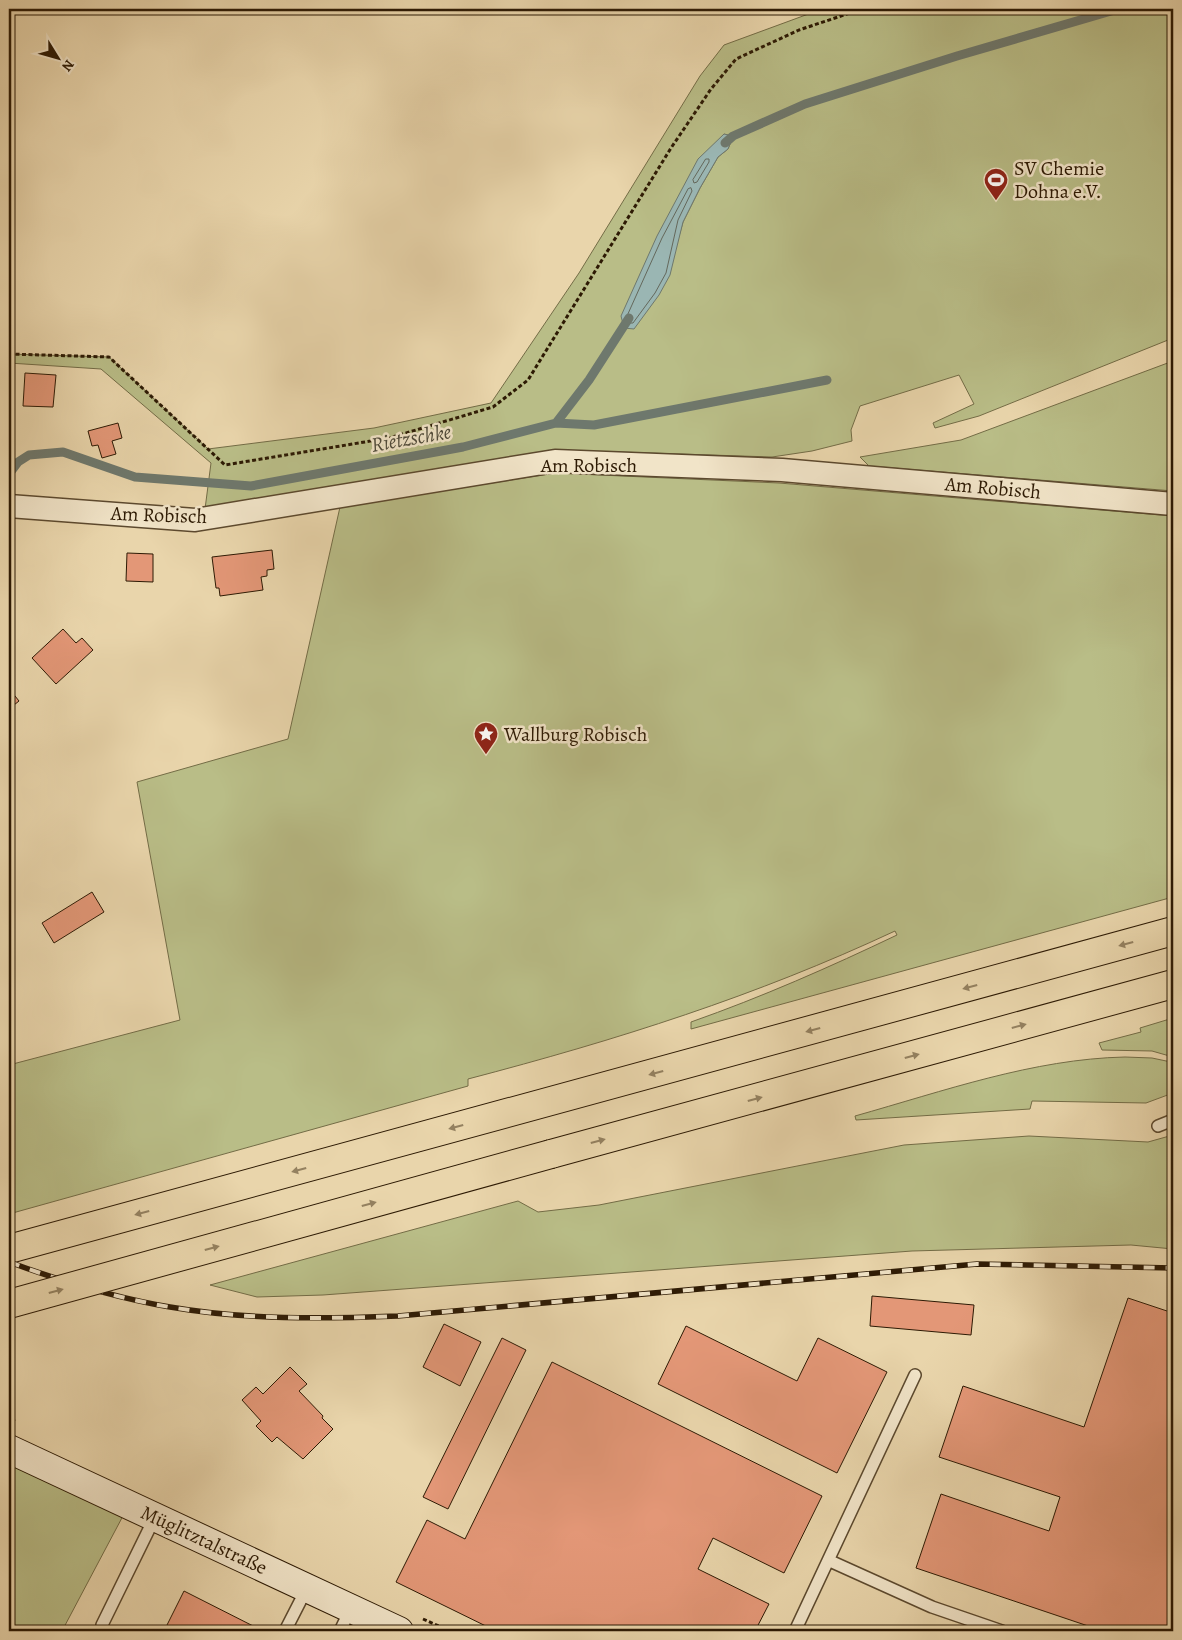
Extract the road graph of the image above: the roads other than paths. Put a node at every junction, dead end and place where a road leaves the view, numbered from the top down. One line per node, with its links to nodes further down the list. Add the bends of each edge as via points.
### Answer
1 (1173, 504): 2 (street, Am Robisch, via 782,470 555,462 195,520)
2 (15, 506)
3 (1173, 931): 7 (highway, one-way to 7)
4 (1173, 984): 8 (highway, one-way to 4, bridge)
5 (1173, 1120): 6 (lane)
6 (1158, 1126)
7 (9, 1249)
8 (9, 1304)
9 (915, 1374): 12 (lane)
10 (9, 1449): 11 (main road, Müglitztalstraße)
11 (155, 1517): 13 (main road, Müglitztalstraße); 15 (lane)
12 (830, 1561): 18 (lane); 19 (lane, via 932,1607)
13 (308, 1588): 14 (main road, Müglitztalstraße); 16 (lane)
14 (346, 1620): 17 (main road, Müglitztalstraße)
15 (102, 1625)
16 (285, 1631)
17 (399, 1631)
18 (795, 1631)
19 (1002, 1631)

